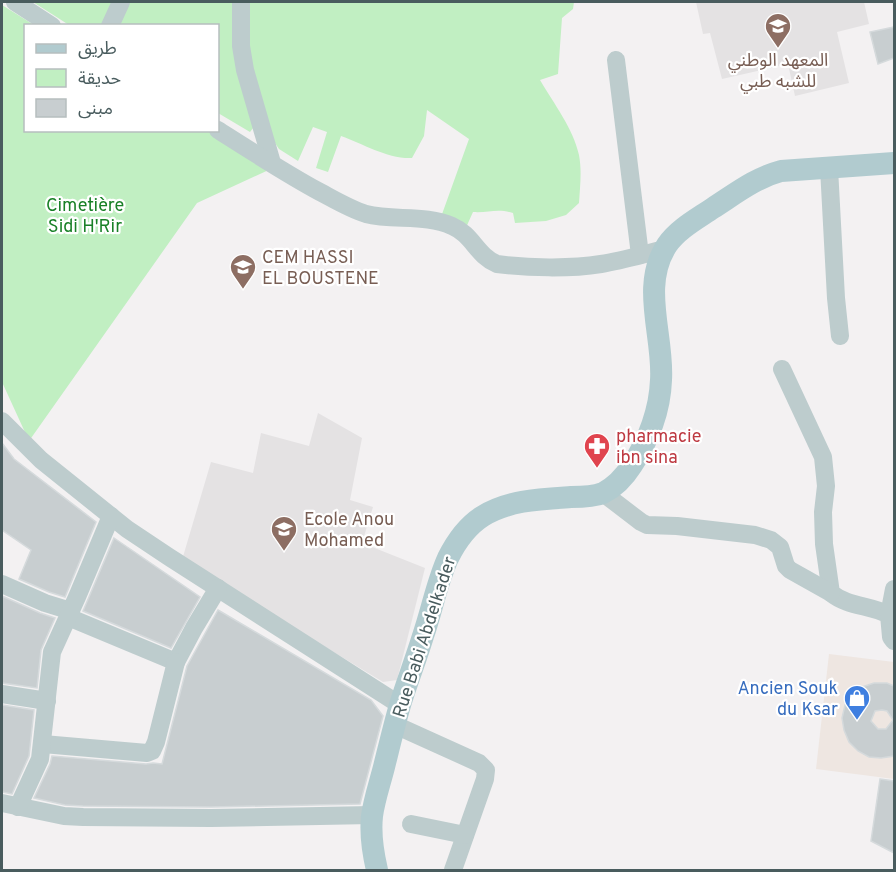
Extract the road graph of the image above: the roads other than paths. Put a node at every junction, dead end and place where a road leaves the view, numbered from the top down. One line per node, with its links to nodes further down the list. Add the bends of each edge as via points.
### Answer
1 (15, 2): 4 (street)
2 (120, 2): 5 (street)
3 (241, 2): 8 (street, via 245,70)
4 (49, 24)
5 (111, 24)
6 (616, 60): 12 (street)
7 (219, 131): 8 (street)
8 (272, 163): 12 (street, via 359,212 452,226 468,236 486,259 497,264 567,267)
9 (894, 163): 10 (main road)
10 (829, 168): 11 (main road, via 781,171 753,182 686,227); 13 (street)
11 (665, 249): 12 (street); 16 (main road, via 654,292 662,378 658,404 633,465)
12 (640, 255)
13 (840, 336)
14 (782, 369): 21 (street, via 823,457 824,544)
15 (4, 422): 17 (street, via 41,460)
16 (603, 493): 21 (street, via 647,525 744,533 771,540 780,547 790,570); 28 (main road, Rue Babi Abdelkader, via 516,503 497,508 470,526 447,561)
17 (111, 516): 19 (street); 22 (street)
18 (2, 584): 22 (street)
19 (218, 588): 25 (street); 28 (street)
20 (894, 589): 23 (street)
21 (838, 597): 23 (street)
22 (70, 614): 25 (street); 27 (street, via 52,652)
23 (889, 615): 24 (street)
24 (894, 642)
25 (176, 662): 29 (street, via 152,751)
26 (2, 694): 27 (street)
27 (46, 701): 29 (street)
28 (397, 715): 31 (main road, Rue Babi Abdelkader); 33 (street, via 486,770)
29 (43, 744): 30 (street, via 40,759)
30 (10, 805): 31 (street, via 83,817)
31 (372, 815): 34 (main road, Rue Babi Abdelkader)
32 (411, 824): 33 (street)
33 (465, 835): 35 (street)
34 (377, 870)
35 (453, 870)

